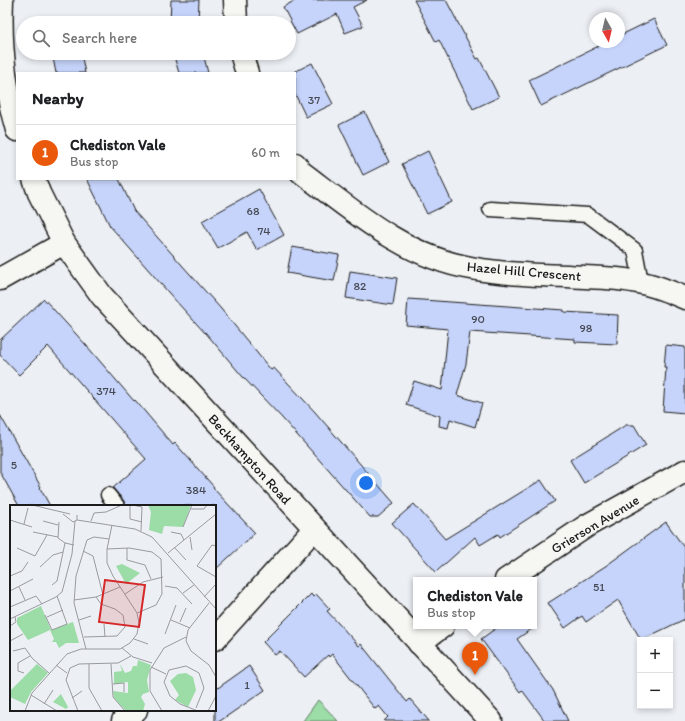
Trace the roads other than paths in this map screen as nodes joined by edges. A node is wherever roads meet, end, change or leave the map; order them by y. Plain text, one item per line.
1 (235, 0) edge
2 (1, 3) edge
3 (236, 16) edge
4 (243, 60) edge
5 (247, 72) edge
6 (16, 126) edge
7 (296, 165) edge
8 (34, 180) edge
9 (490, 209) dead end
10 (64, 243) junction
11 (0, 279) edge
12 (641, 282) junction
13 (685, 298) edge
14 (685, 470) edge
15 (108, 495) dead end
16 (116, 505) edge
17 (314, 529) junction
18 (510, 577) edge
19 (438, 629) edge
20 (217, 633) edge
21 (419, 643) junction
22 (135, 711) edge
23 (123, 721) edge
24 (491, 721) edge

1 - 3 street
2 - 6 street
4 - 5 street
7 - 12 street, Hazel Hill Crescent
8 - 10 street, Beckhampton Road
9 - 12 lane
10 - 11 street
10 - 17 street, Beckhampton Road
12 - 13 street, Hazel Hill Crescent
14 - 18 street, Grierson Avenue
15 - 16 lane
17 - 20 street
17 - 21 street, Beckhampton Road
19 - 21 street
21 - 24 street, Beckhampton Road
22 - 23 street

